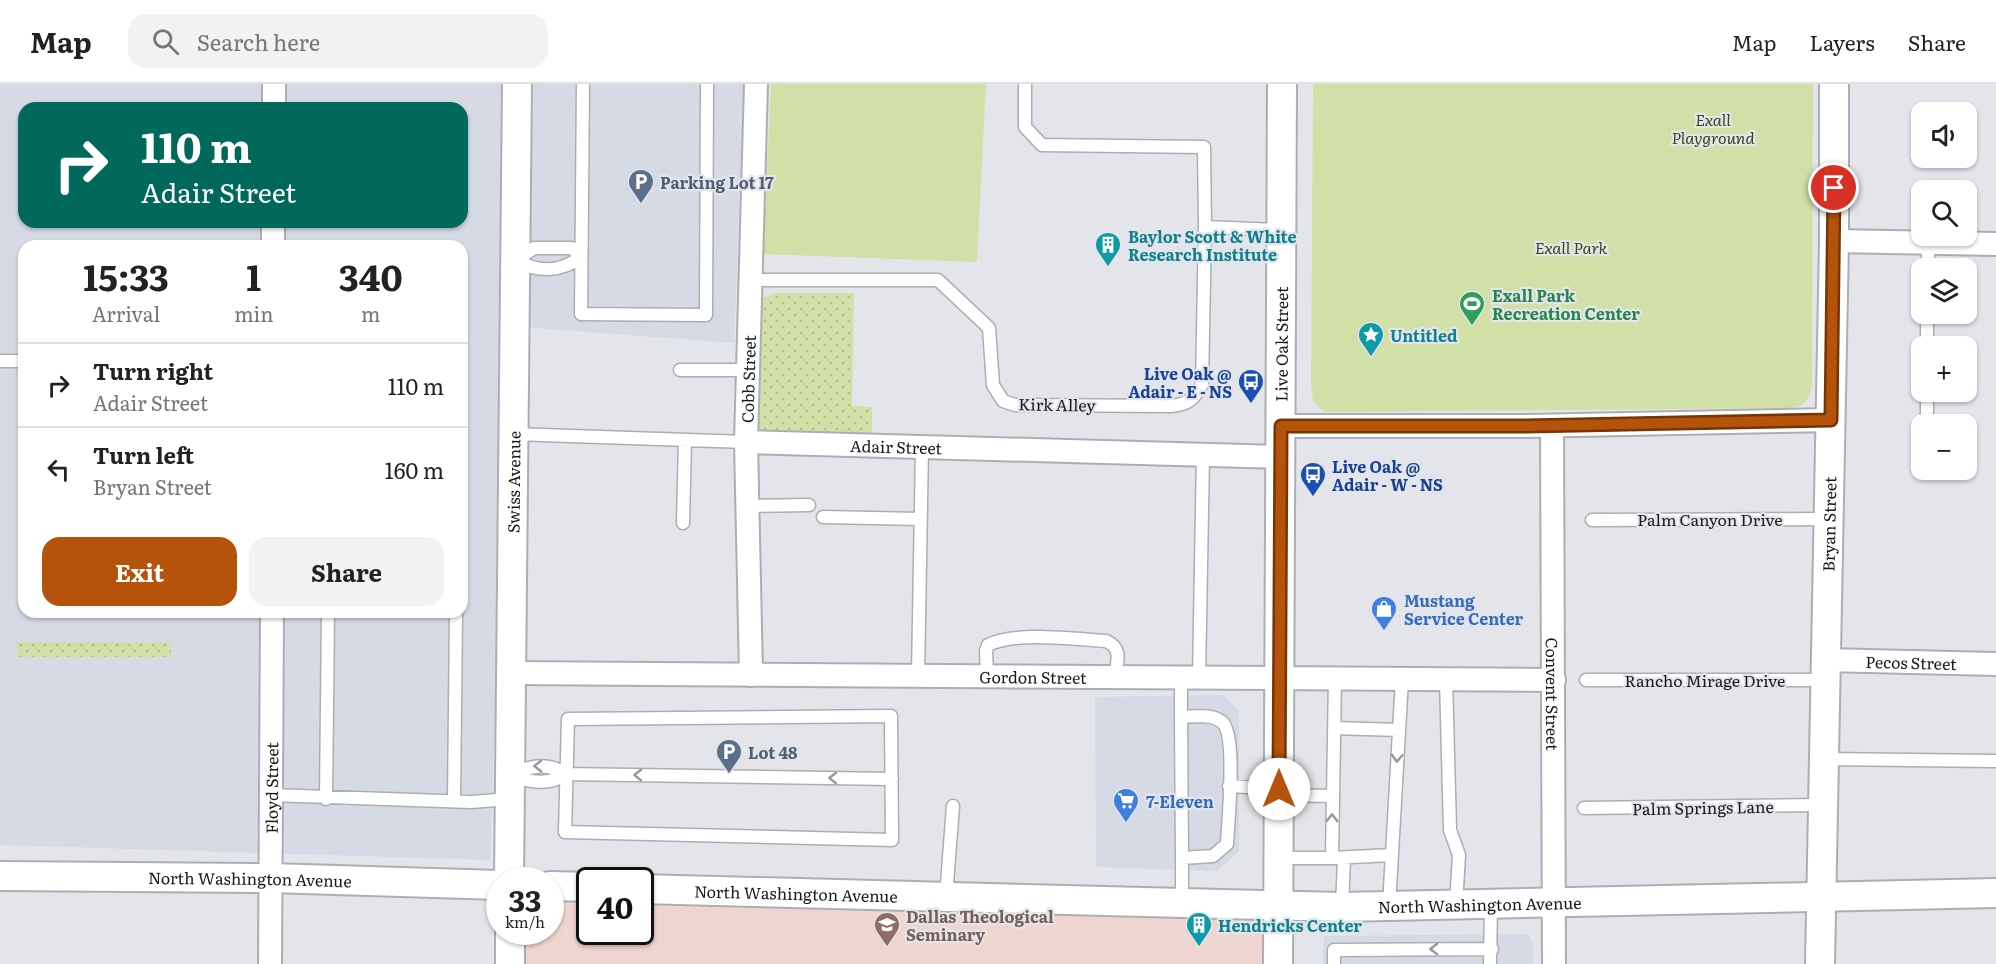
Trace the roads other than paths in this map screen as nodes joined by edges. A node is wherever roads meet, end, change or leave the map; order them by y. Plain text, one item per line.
1 (274, 84) edge
2 (517, 84) edge
3 (583, 84) edge
4 (707, 84) edge
5 (756, 84) edge
6 (1025, 84) edge
7 (1282, 84) edge
8 (1834, 84) edge
9 (274, 102) edge
10 (1205, 227) junction
11 (1280, 230) junction
12 (1834, 241) junction
13 (1911, 243) edge
14 (1977, 244) edge
15 (1996, 244) edge
16 (581, 257) junction
17 (516, 261) junction
18 (750, 280) junction
19 (0, 361) edge
20 (18, 361) edge
21 (680, 370) dead end
22 (748, 370) junction
23 (1831, 420) junction
24 (1281, 426) junction
25 (1552, 426) junction
26 (513, 434) junction
27 (685, 440) junction
28 (746, 442) junction
29 (922, 447) junction
30 (1203, 454) junction
31 (1280, 457) junction
32 (809, 505) dead end
33 (747, 506) junction
34 (823, 517) dead end
35 (921, 519) junction
36 (1592, 519) dead end
37 (1829, 519) junction
38 (683, 523) dead end
39 (272, 618) edge
40 (328, 618) edge
41 (456, 618) edge
42 (1996, 664) edge
43 (1825, 670) junction
44 (511, 673) junction
45 (751, 675) junction
46 (918, 676) junction
47 (987, 677) junction
48 (1115, 677) junction
49 (1190, 678) junction
50 (1279, 678) junction
51 (1335, 678) junction
52 (1402, 679) junction
53 (1446, 679) junction
54 (1554, 680) junction
55 (1586, 680) dead end
56 (1181, 717) junction
57 (1334, 728) junction
58 (1399, 730) junction
59 (1823, 759) junction
60 (1996, 761) edge
61 (566, 774) junction
62 (891, 779) junction
63 (1229, 786) junction
64 (510, 787) junction
65 (1279, 792) junction
66 (271, 795) junction
67 (1333, 796) junction
68 (326, 799) junction
69 (454, 801) junction
70 (953, 806) dead end
71 (1822, 806) junction
72 (1584, 808) dead end
73 (1392, 855) junction
74 (1182, 858) junction
75 (1279, 858) junction
76 (1338, 858) junction
77 (509, 867) edge
78 (0, 876) edge
79 (270, 878) junction
80 (486, 885) edge
81 (654, 889) edge
82 (1996, 893) edge
83 (946, 897) junction
84 (1820, 897) junction
85 (1182, 903) junction
86 (1553, 904) junction
87 (1456, 905) junction
88 (1491, 905) junction
89 (1389, 906) junction
90 (1278, 907) junction
91 (1342, 908) junction
92 (510, 945) edge
93 (1492, 949) junction
94 (270, 964) edge
95 (510, 964) edge
96 (1278, 964) edge
97 (1334, 964) edge
98 (1490, 964) edge
99 (1554, 964) edge
100 (1820, 964) edge

1 - 9 street
2 - 17 street, Swiss Avenue
3 - 16 lane
4 - 16 lane
5 - 18 street, Cobb Street
6 - 10 lane
7 - 11 street, Live Oak Street
8 - 12 street, Bryan Street
10 - 11 lane
10 - 18 lane, Kirk Alley
11 - 24 street, Live Oak Street
12 - 13 street
12 - 23 street, Bryan Street
14 - 15 street
16 - 17 lane
16 - 17 lane
17 - 26 street, Swiss Avenue
18 - 22 street, Cobb Street
19 - 20 lane
21 - 22 lane
22 - 28 street, Cobb Street
23 - 25 street
23 - 37 street, Bryan Street
24 - 25 street
24 - 31 street, Live Oak Street
25 - 54 street, Convent Street
26 - 27 lane, Adair Street
26 - 44 street, Swiss Avenue
27 - 28 lane, Adair Street
27 - 38 lane
28 - 29 street, Adair Street
28 - 33 street, Cobb Street
29 - 30 street, Adair Street
29 - 35 lane
30 - 31 street, Adair Street
30 - 49 lane
31 - 50 street, Live Oak Street
32 - 33 lane
33 - 45 street, Cobb Street
34 - 35 lane
35 - 46 lane
36 - 37 lane, Palm Canyon Drive
37 - 43 street, Bryan Street
39 - 66 street, Floyd Street
40 - 68 lane
41 - 69 lane
42 - 43 street, Pecos Street
43 - 55 lane, Rancho Mirage Drive
43 - 59 street, Bryan Street
44 - 45 street, Gordon Street
44 - 64 street, Swiss Avenue
45 - 46 street, Gordon Street
46 - 47 street, Gordon Street
47 - 48 street, Gordon Street
47 - 48 lane
48 - 49 street, Gordon Street
49 - 50 street, Gordon Street
49 - 56 lane
50 - 51 street, Gordon Street
50 - 65 street, Live Oak Street
51 - 52 street, Gordon Street
51 - 57 lane
52 - 53 street, Gordon Street
52 - 58 lane
53 - 54 street, Gordon Street
53 - 87 lane
54 - 86 street, Convent Street
56 - 63 lane
56 - 74 lane
57 - 58 lane
57 - 67 lane
58 -> 73 lane
59 - 60 lane
59 - 71 street, Bryan Street
62 -> 61 lane
61 - 62 lane
61 - 62 lane
61 - 64 lane
63 - 65 lane
63 - 74 lane
64 - 69 lane
64 - 77 street, Swiss Avenue
65 - 67 lane
65 - 75 street, Live Oak Street
66 - 68 lane
66 - 79 street, Floyd Street
76 -> 67 lane
68 - 69 lane
70 - 83 lane
71 - 72 lane, Palm Springs Lane
71 - 84 street, Bryan Street
73 - 76 lane
73 - 89 lane
74 - 85 lane
75 - 76 lane
75 - 90 street, Live Oak Street
76 - 91 lane
78 - 79 street, North Washington Avenue
79 - 80 street, North Washington Avenue
79 - 94 street, Floyd Street
81 - 83 street, North Washington Avenue
82 - 84 street, North Washington Avenue
83 - 85 street, North Washington Avenue
84 - 86 street, North Washington Avenue
84 - 100 street, Bryan Street
85 - 90 street, North Washington Avenue
86 - 88 street, North Washington Avenue
86 - 99 street, Convent Street
87 - 88 street, North Washington Avenue
87 - 89 street, North Washington Avenue
88 - 93 lane
89 - 91 street, North Washington Avenue
90 - 91 street, North Washington Avenue
90 - 96 street, Live Oak Street
92 - 95 street
93 -> 97 lane
93 - 98 lane

